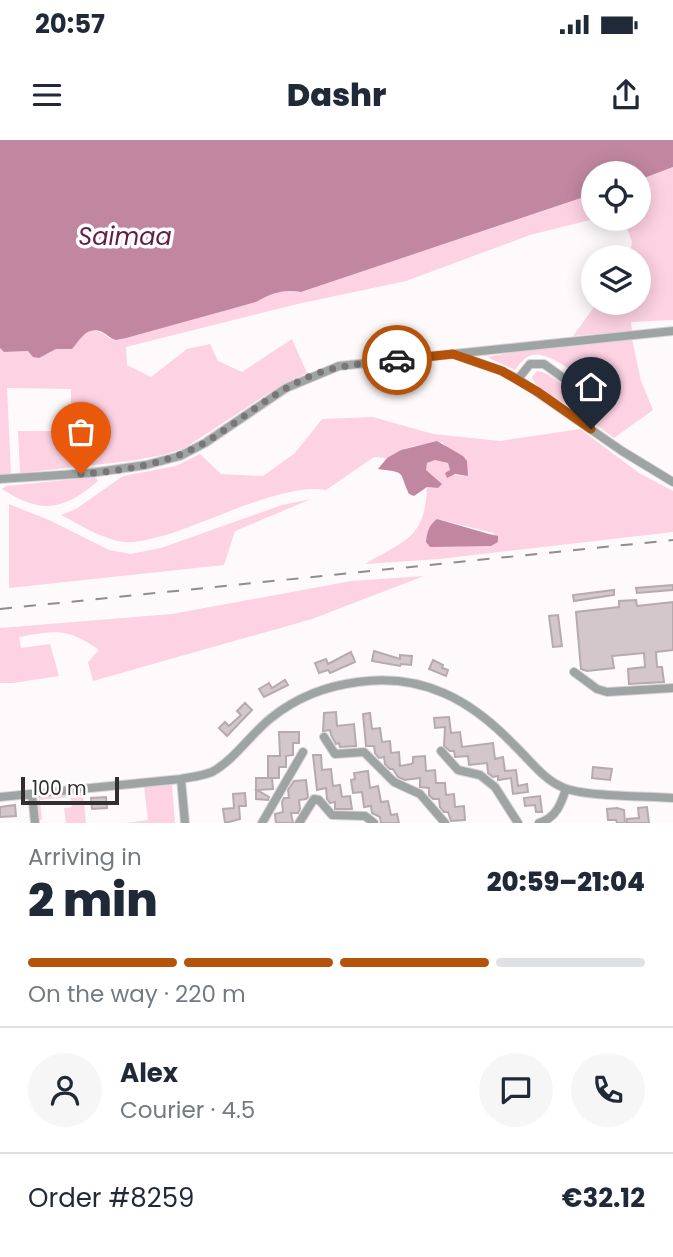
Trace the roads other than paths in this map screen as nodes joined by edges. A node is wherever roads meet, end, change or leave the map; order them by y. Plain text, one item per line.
1 (673, 331) edge
2 (453, 354) junction
3 (518, 380) junction
4 (576, 419) junction
5 (0, 479) edge
6 (673, 482) edge
7 (575, 672) dead end
8 (673, 688) edge
9 (324, 737) dead end
10 (441, 751) dead end
11 (303, 752) dead end
12 (181, 779) junction
13 (566, 789) junction
14 (32, 794) junction
15 (0, 797) edge
16 (673, 798) edge
17 (35, 823) edge
18 (185, 823) edge
19 (262, 823) edge
20 (299, 823) edge
21 (374, 823) edge
22 (445, 823) edge
23 (518, 823) edge
24 (539, 823) edge

1 - 2 street
2 - 3 street
2 - 5 street
3 - 4 street
3 - 4 street
4 - 6 street
7 - 8 street
9 - 22 street
10 - 23 street
11 - 19 street
12 - 13 street
12 - 14 street
12 - 18 street
13 - 16 street
13 - 24 street
14 - 15 street
14 - 17 street
20 - 21 street

